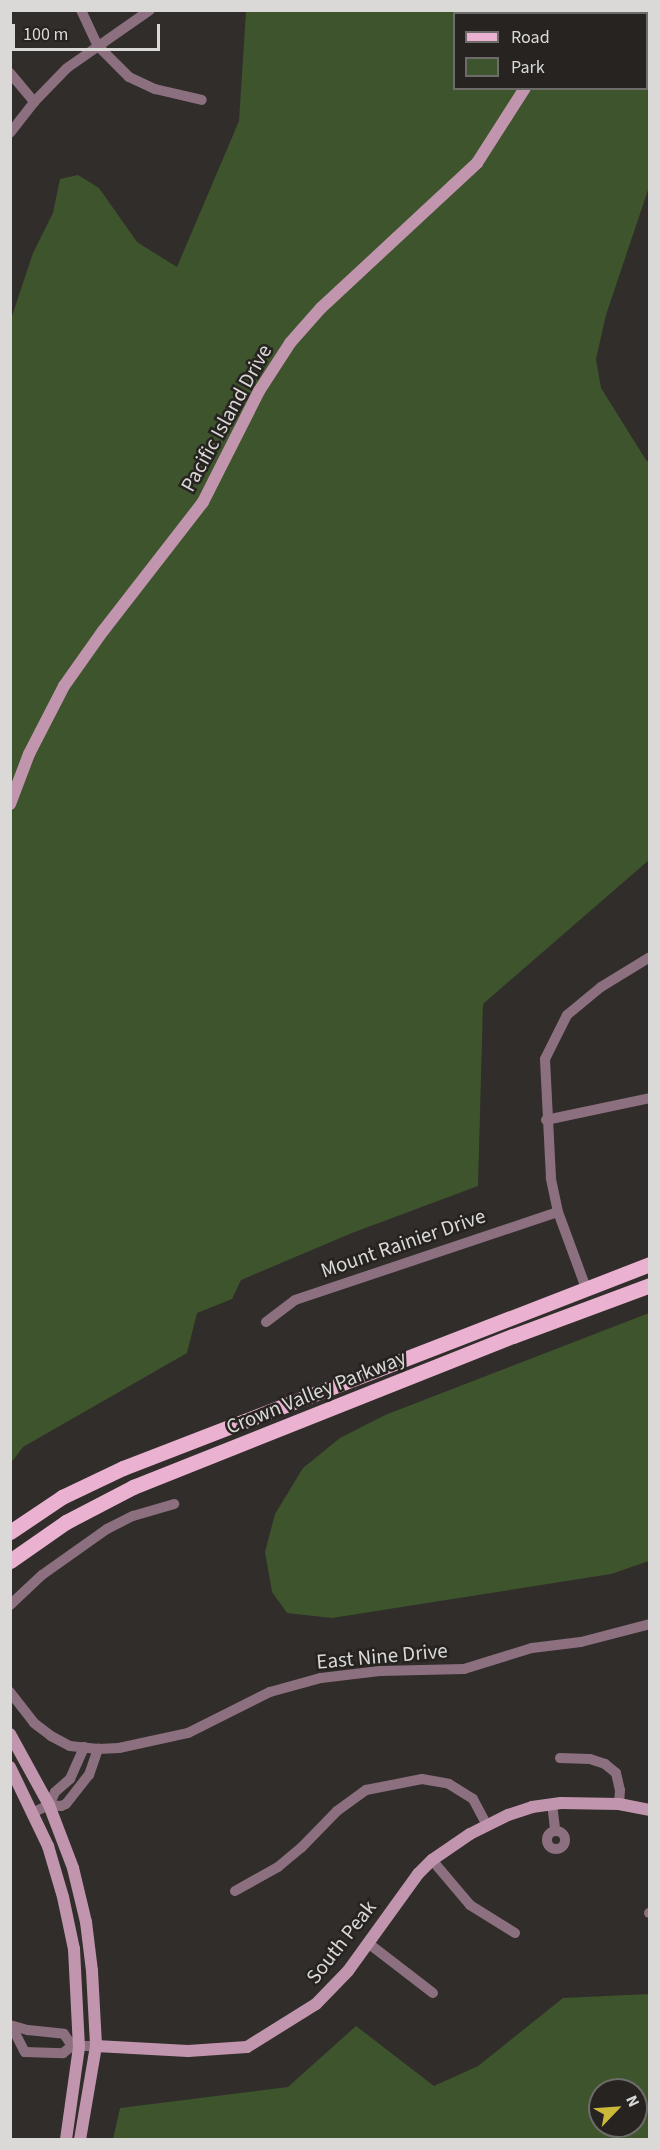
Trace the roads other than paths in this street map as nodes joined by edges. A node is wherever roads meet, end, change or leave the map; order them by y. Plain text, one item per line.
1 (81, 10) edge
2 (150, 10) edge
3 (98, 46) junction
4 (10, 73) edge
5 (524, 90) edge
6 (201, 100) dead end
7 (34, 102) junction
8 (10, 133) edge
9 (10, 804) edge
10 (650, 957) edge
11 (650, 1098) edge
12 (546, 1120) junction
13 (558, 1212) junction
14 (650, 1264) edge
15 (647, 1286) edge
16 (586, 1288) junction
17 (266, 1322) dead end
18 (513, 1336) junction
19 (174, 1504) dead end
20 (10, 1532) edge
21 (10, 1561) edge
22 (10, 1605) edge
23 (650, 1624) edge
24 (10, 1692) edge
25 (10, 1734) edge
26 (84, 1747) junction
27 (98, 1749) junction
28 (560, 1758) dead end
29 (10, 1767) edge
30 (75, 1769) junction
31 (89, 1775) junction
32 (552, 1804) junction
33 (619, 1804) junction
34 (49, 1805) junction
35 (650, 1810) edge
36 (34, 1812) junction
37 (487, 1825) junction
38 (555, 1830) dead end
39 (432, 1860) junction
40 (235, 1891) dead end
41 (515, 1933) dead end
42 (368, 1942) junction
43 (433, 1993) dead end
44 (11, 2026) edge
45 (40, 2032) junction
46 (75, 2046) junction
47 (96, 2046) junction
48 (40, 2053) junction
49 (66, 2139) edge
50 (80, 2139) edge

1 - 3 street
2 - 3 street
3 - 6 street
3 - 7 street
4 - 7 street
5 - 9 main road, Pacific Island Drive
7 - 8 street
10 - 12 street
11 - 12 street
12 - 13 street
13 - 16 street
13 - 17 street, Mount Rainier Drive
14 - 16 main road, Crown Valley Parkway
15 - 16 main road
15 - 18 main road, Crown Valley Parkway
16 - 18 main road
16 - 20 main road, Crown Valley Parkway
18 - 21 main road, Crown Valley Parkway
19 - 22 street
23 - 27 street, East Nine Drive
24 - 26 street, East Nine Drive
25 - 34 main road
26 - 27 street, East Nine Drive
26 - 30 street
27 - 31 street
28 - 33 street
29 - 36 main road
30 - 31 street
30 - 34 street
31 - 34 street
32 - 33 main road, South Peak
32 - 37 main road, South Peak
32 - 38 street
33 - 35 main road, South Peak
34 - 36 street
34 - 47 main road
36 - 46 main road
37 - 39 main road, South Peak
37 - 40 street
39 - 41 street
39 - 42 main road, South Peak
42 - 43 street
42 - 47 main road, South Peak
44 - 45 street
44 - 48 street
45 - 46 street
45 - 48 street
46 - 47 street, South Peak
46 - 48 street, South Peak
46 - 49 main road
47 - 50 main road

